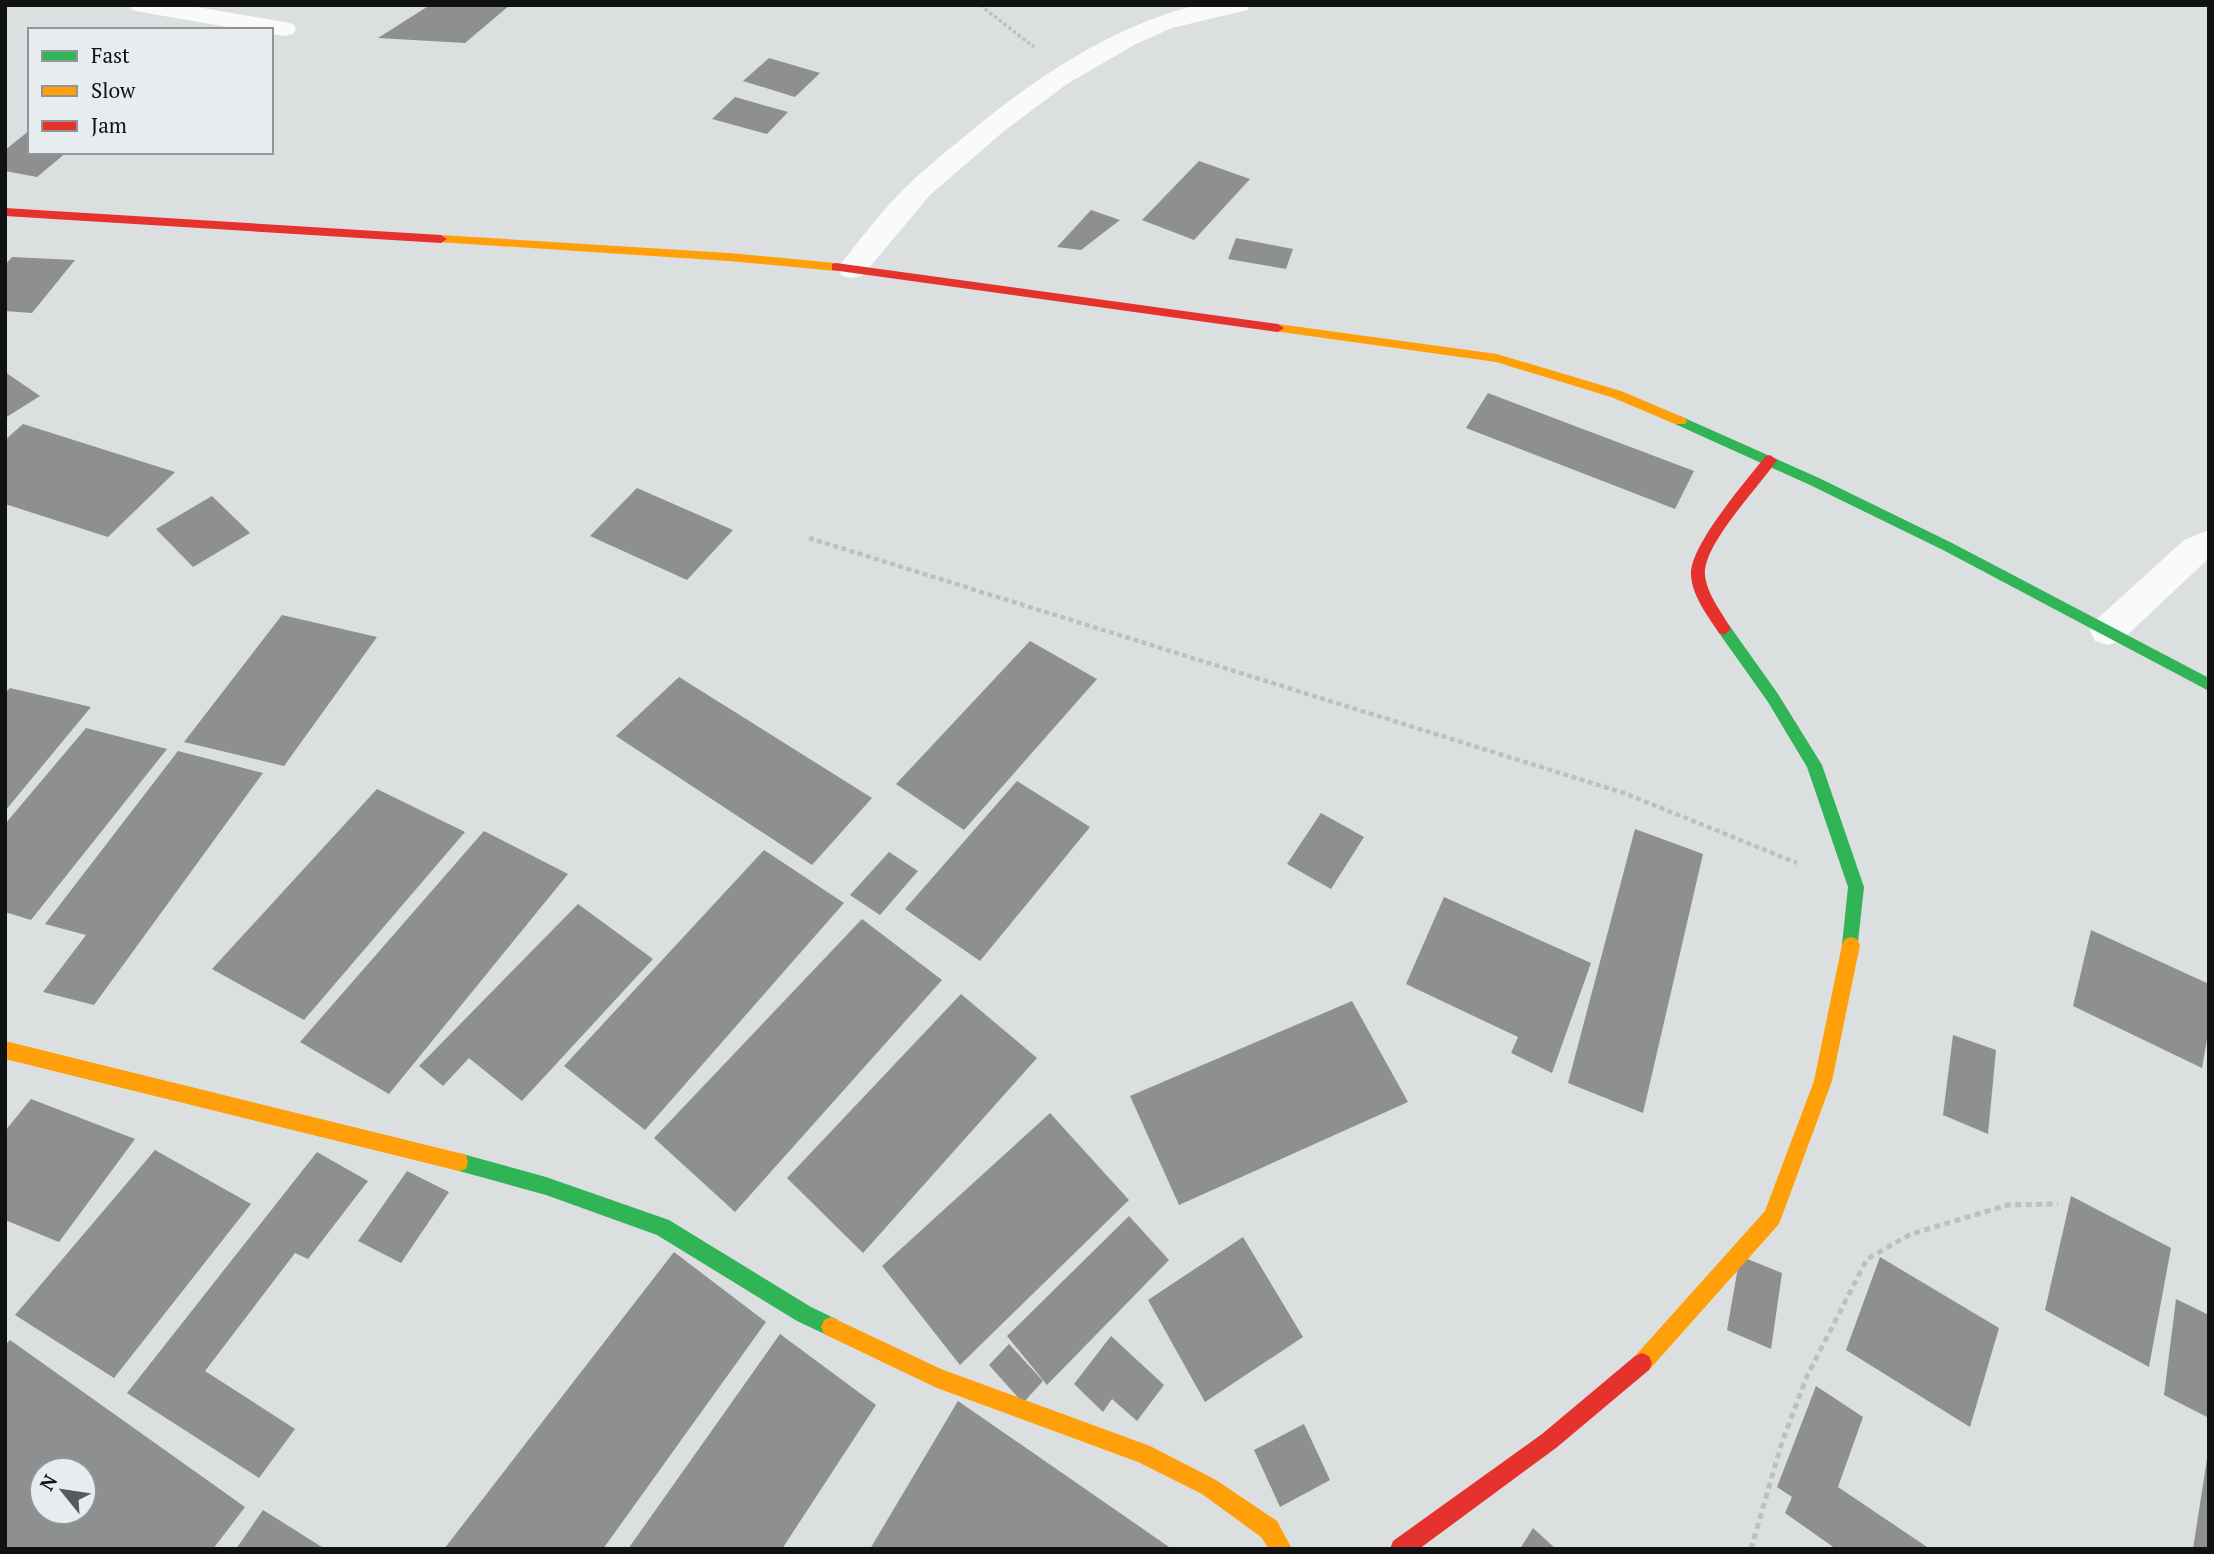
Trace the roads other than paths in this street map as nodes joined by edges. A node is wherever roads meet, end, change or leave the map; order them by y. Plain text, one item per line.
1 (141, 5) edge
2 (1238, 5) edge
3 (284, 29) dead end
4 (5, 212) edge
5 (852, 269) junction
6 (1770, 460) junction
7 (2209, 543) edge
8 (2108, 631) junction
9 (2209, 685) edge
10 (5, 1050) edge
11 (1281, 1549) edge
12 (1401, 1549) edge

1 - 3 street
2 - 5 street
4 - 5 street
5 - 6 street
6 - 8 street
6 - 12 street
7 - 8 street
8 - 9 street
10 - 11 street

